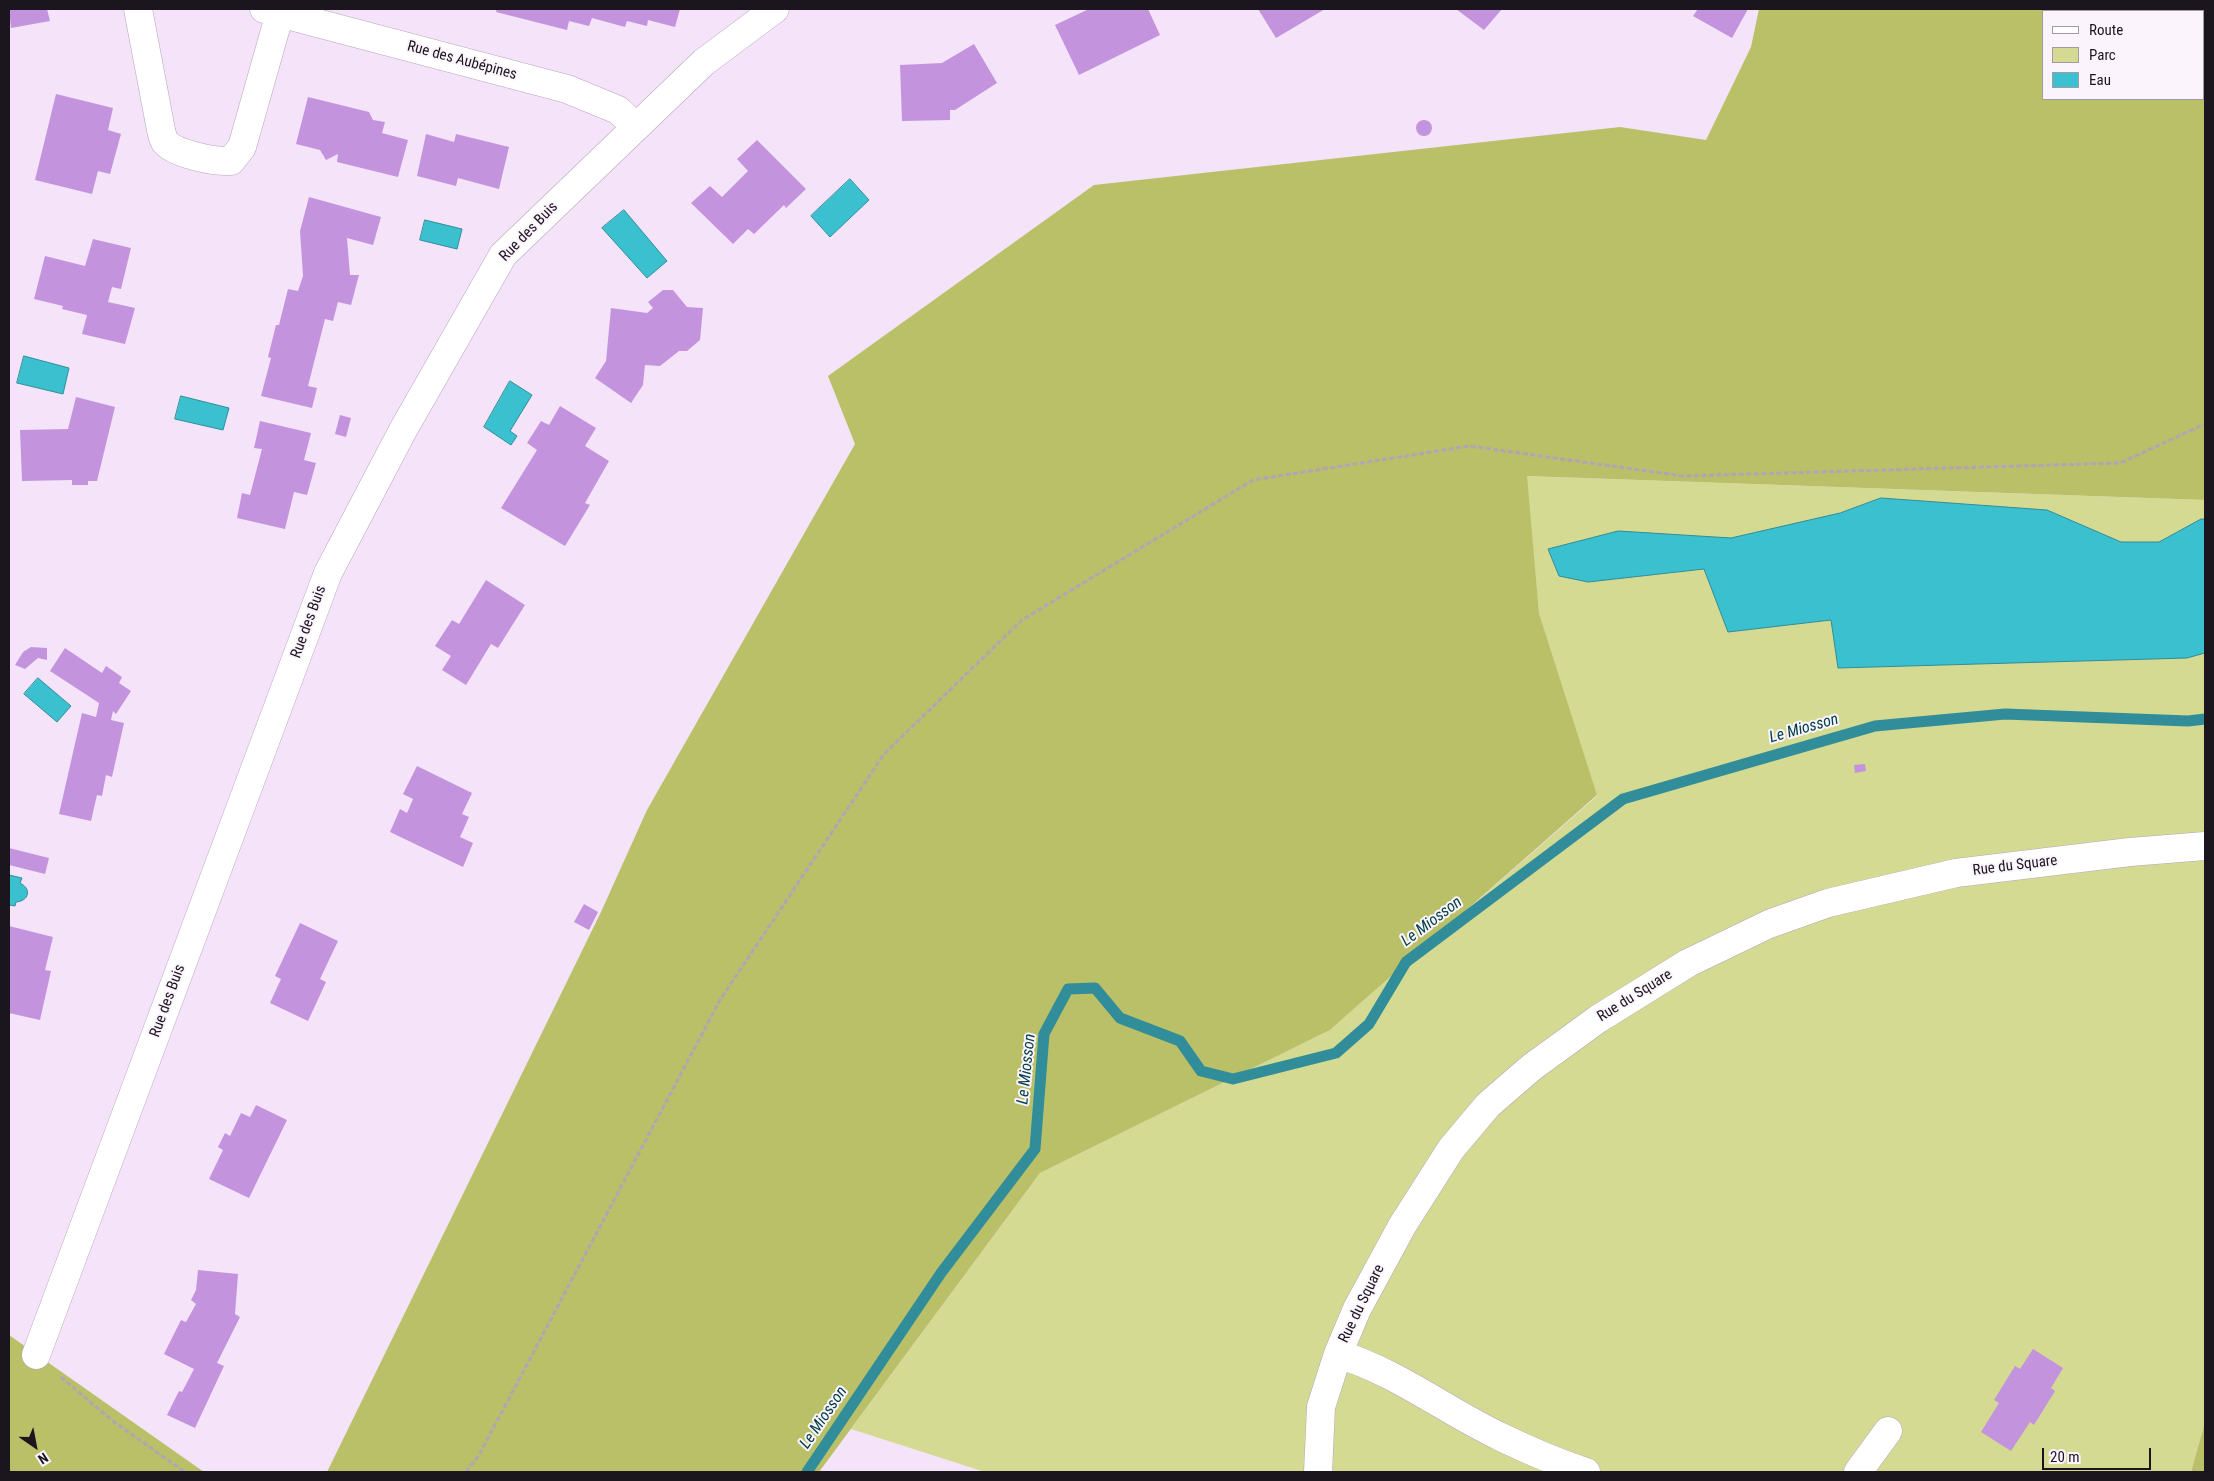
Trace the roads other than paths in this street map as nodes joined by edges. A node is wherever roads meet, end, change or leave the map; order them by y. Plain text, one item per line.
1 (138, 9) edge
2 (775, 9) edge
3 (272, 11) edge
4 (636, 127) junction
5 (2205, 846) edge
6 (1338, 1354) junction
7 (36, 1356) road end
8 (1888, 1430) dead end
9 (1318, 1472) edge
10 (1586, 1472) edge
11 (1858, 1472) edge

1 - 3 street, Rue des Aubépines
2 - 4 street, Rue des Buis
3 - 4 street, Rue des Aubépines
4 - 7 street, Rue des Buis
5 - 6 street, Rue du Square
6 - 9 street, Rue du Square
6 - 10 street
8 - 11 street

